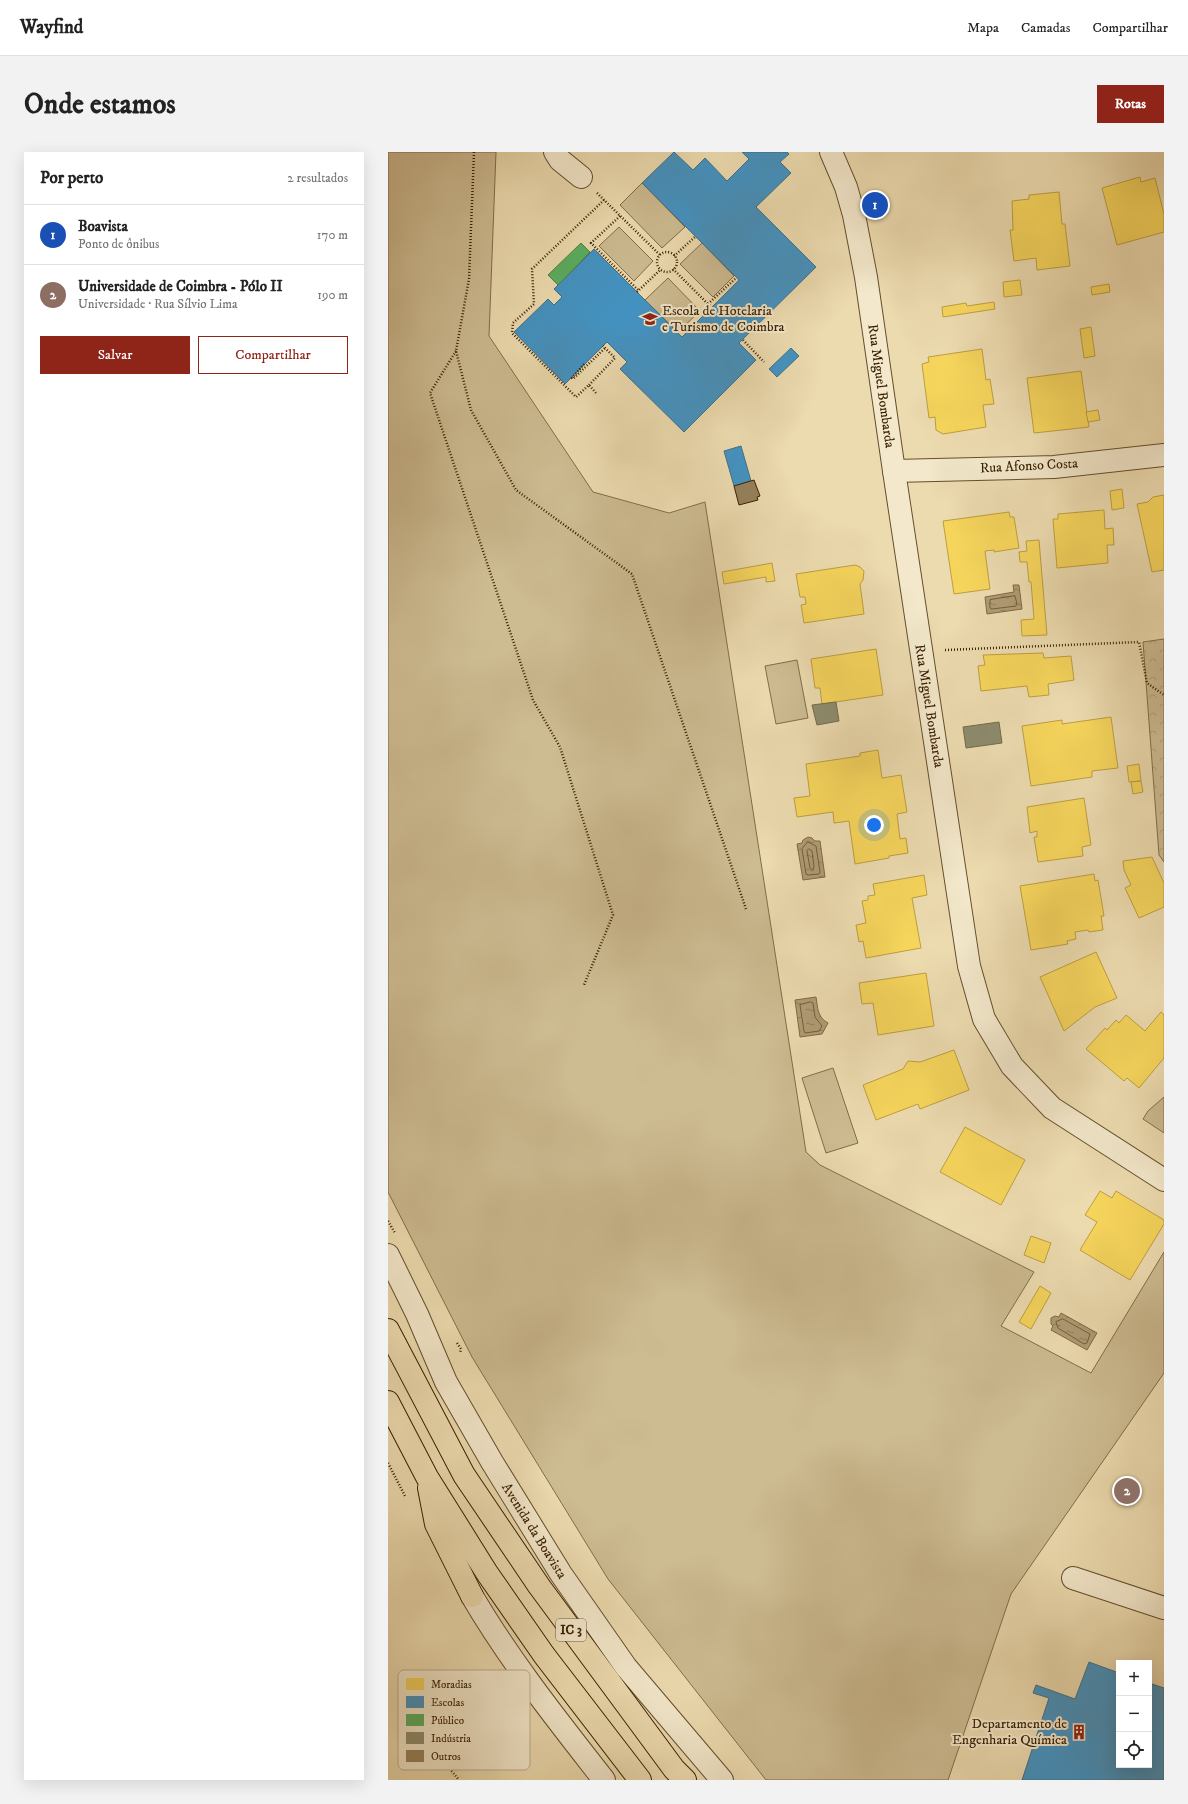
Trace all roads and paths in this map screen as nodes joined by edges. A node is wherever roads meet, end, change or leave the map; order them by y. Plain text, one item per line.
1 (474, 152) edge
2 (555, 152) edge
3 (832, 152) edge
4 (581, 177) joint
5 (604, 200) junction
6 (620, 216) junction
7 (695, 237) dead end
8 (660, 256) junction
9 (674, 256) junction
10 (673, 269) junction
11 (660, 270) junction
12 (736, 278) dead end
13 (708, 304) junction
14 (711, 307) dead end
15 (743, 340) dead end
16 (456, 351) junction
17 (764, 362) dead end
18 (584, 364) dead end
19 (588, 385) junction
20 (596, 393) dead end
21 (1164, 455) edge
22 (894, 471) junction
23 (920, 650) junction
24 (1164, 695) edge
25 (746, 909) dead end
26 (584, 985) dead end
27 (1164, 1180) edge
28 (388, 1255) edge
29 (388, 1330) edge
30 (388, 1402) edge
31 (427, 1477) junction
32 (1074, 1578) dead end
33 (472, 1596) joint
34 (1164, 1608) edge
35 (521, 1670) edge
36 (530, 1682) edge
37 (451, 1770) edge
38 (459, 1780) edge
39 (604, 1780) edge
40 (640, 1780) edge
41 (685, 1780) edge
42 (722, 1780) edge

1 - 16 path
2 - 4 street
3 - 22 street, Rua Miguel Bombarda
4 - 5 path
5 - 6 path
5 - 19 path
6 - 8 path
6 - 11 path
7 - 9 path
8 - 9 path
8 - 11 path
9 - 10 path
10 - 11 path
10 - 13 path
12 - 13 path
13 - 14 path
15 - 17 path
16 - 25 path
16 - 26 path
18 - 19 path
19 - 20 path
21 - 22 street, Rua Afonso Costa
22 - 23 street, Rua Miguel Bombarda
23 - 24 path
23 - 27 street, Rua Miguel Bombarda
28 - 42 street, Avenida da Boavista
29 - 41 highway, Avenida da Boavista / IC 3
30 - 31 highway, IC 3
31 - 33 highway
31 - 40 highway, IC 3
32 - 34 street
33 - 35 street
36 - 39 street
37 - 38 path

